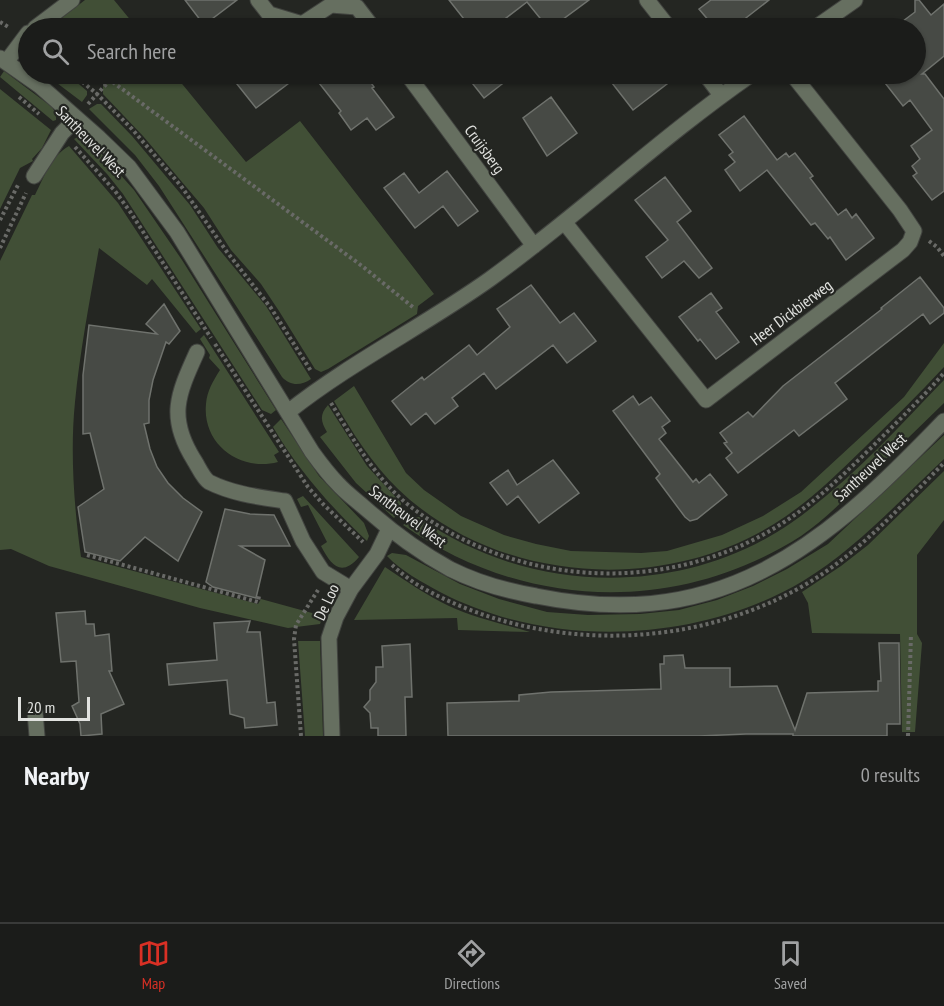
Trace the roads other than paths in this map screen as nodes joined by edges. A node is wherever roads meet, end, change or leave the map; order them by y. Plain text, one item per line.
1 (72, 0) edge
2 (258, 0) edge
3 (647, 0) edge
4 (855, 0) edge
5 (48, 18) edge
6 (282, 18) edge
7 (312, 18) edge
8 (366, 18) edge
9 (661, 18) edge
10 (829, 18) edge
11 (18, 43) edge
12 (3, 59) edge
13 (18, 70) edge
14 (37, 84) edge
15 (413, 84) edge
16 (713, 84) edge
17 (737, 84) edge
18 (800, 84) edge
19 (721, 95) junction
20 (76, 119) junction
21 (34, 176) road end
22 (565, 223) junction
23 (534, 246) junction
24 (197, 352) dead end
25 (288, 412) junction
26 (944, 421) edge
27 (389, 529) junction
28 (351, 589) junction
29 (35, 712) dead end
30 (37, 736) edge
31 (332, 736) edge

1 - 5 street
2 - 6 street
3 - 9 street
4 - 10 street
7 - 8 street
11 - 12 street
12 - 13 street, Santheuvel West
14 - 20 street, Santheuvel West
15 - 23 street, Cruijsberg
16 - 19 street
17 - 19 street
18 - 22 street, Heer Dickbierweg
19 - 22 street
20 - 21 street
20 - 25 street, Santheuvel West
22 - 23 street
23 - 25 street
24 - 28 street
25 - 27 street, Santheuvel West
26 - 27 street, Santheuvel West
27 - 28 street, De Loo
28 - 31 street, De Loo
29 - 30 street

